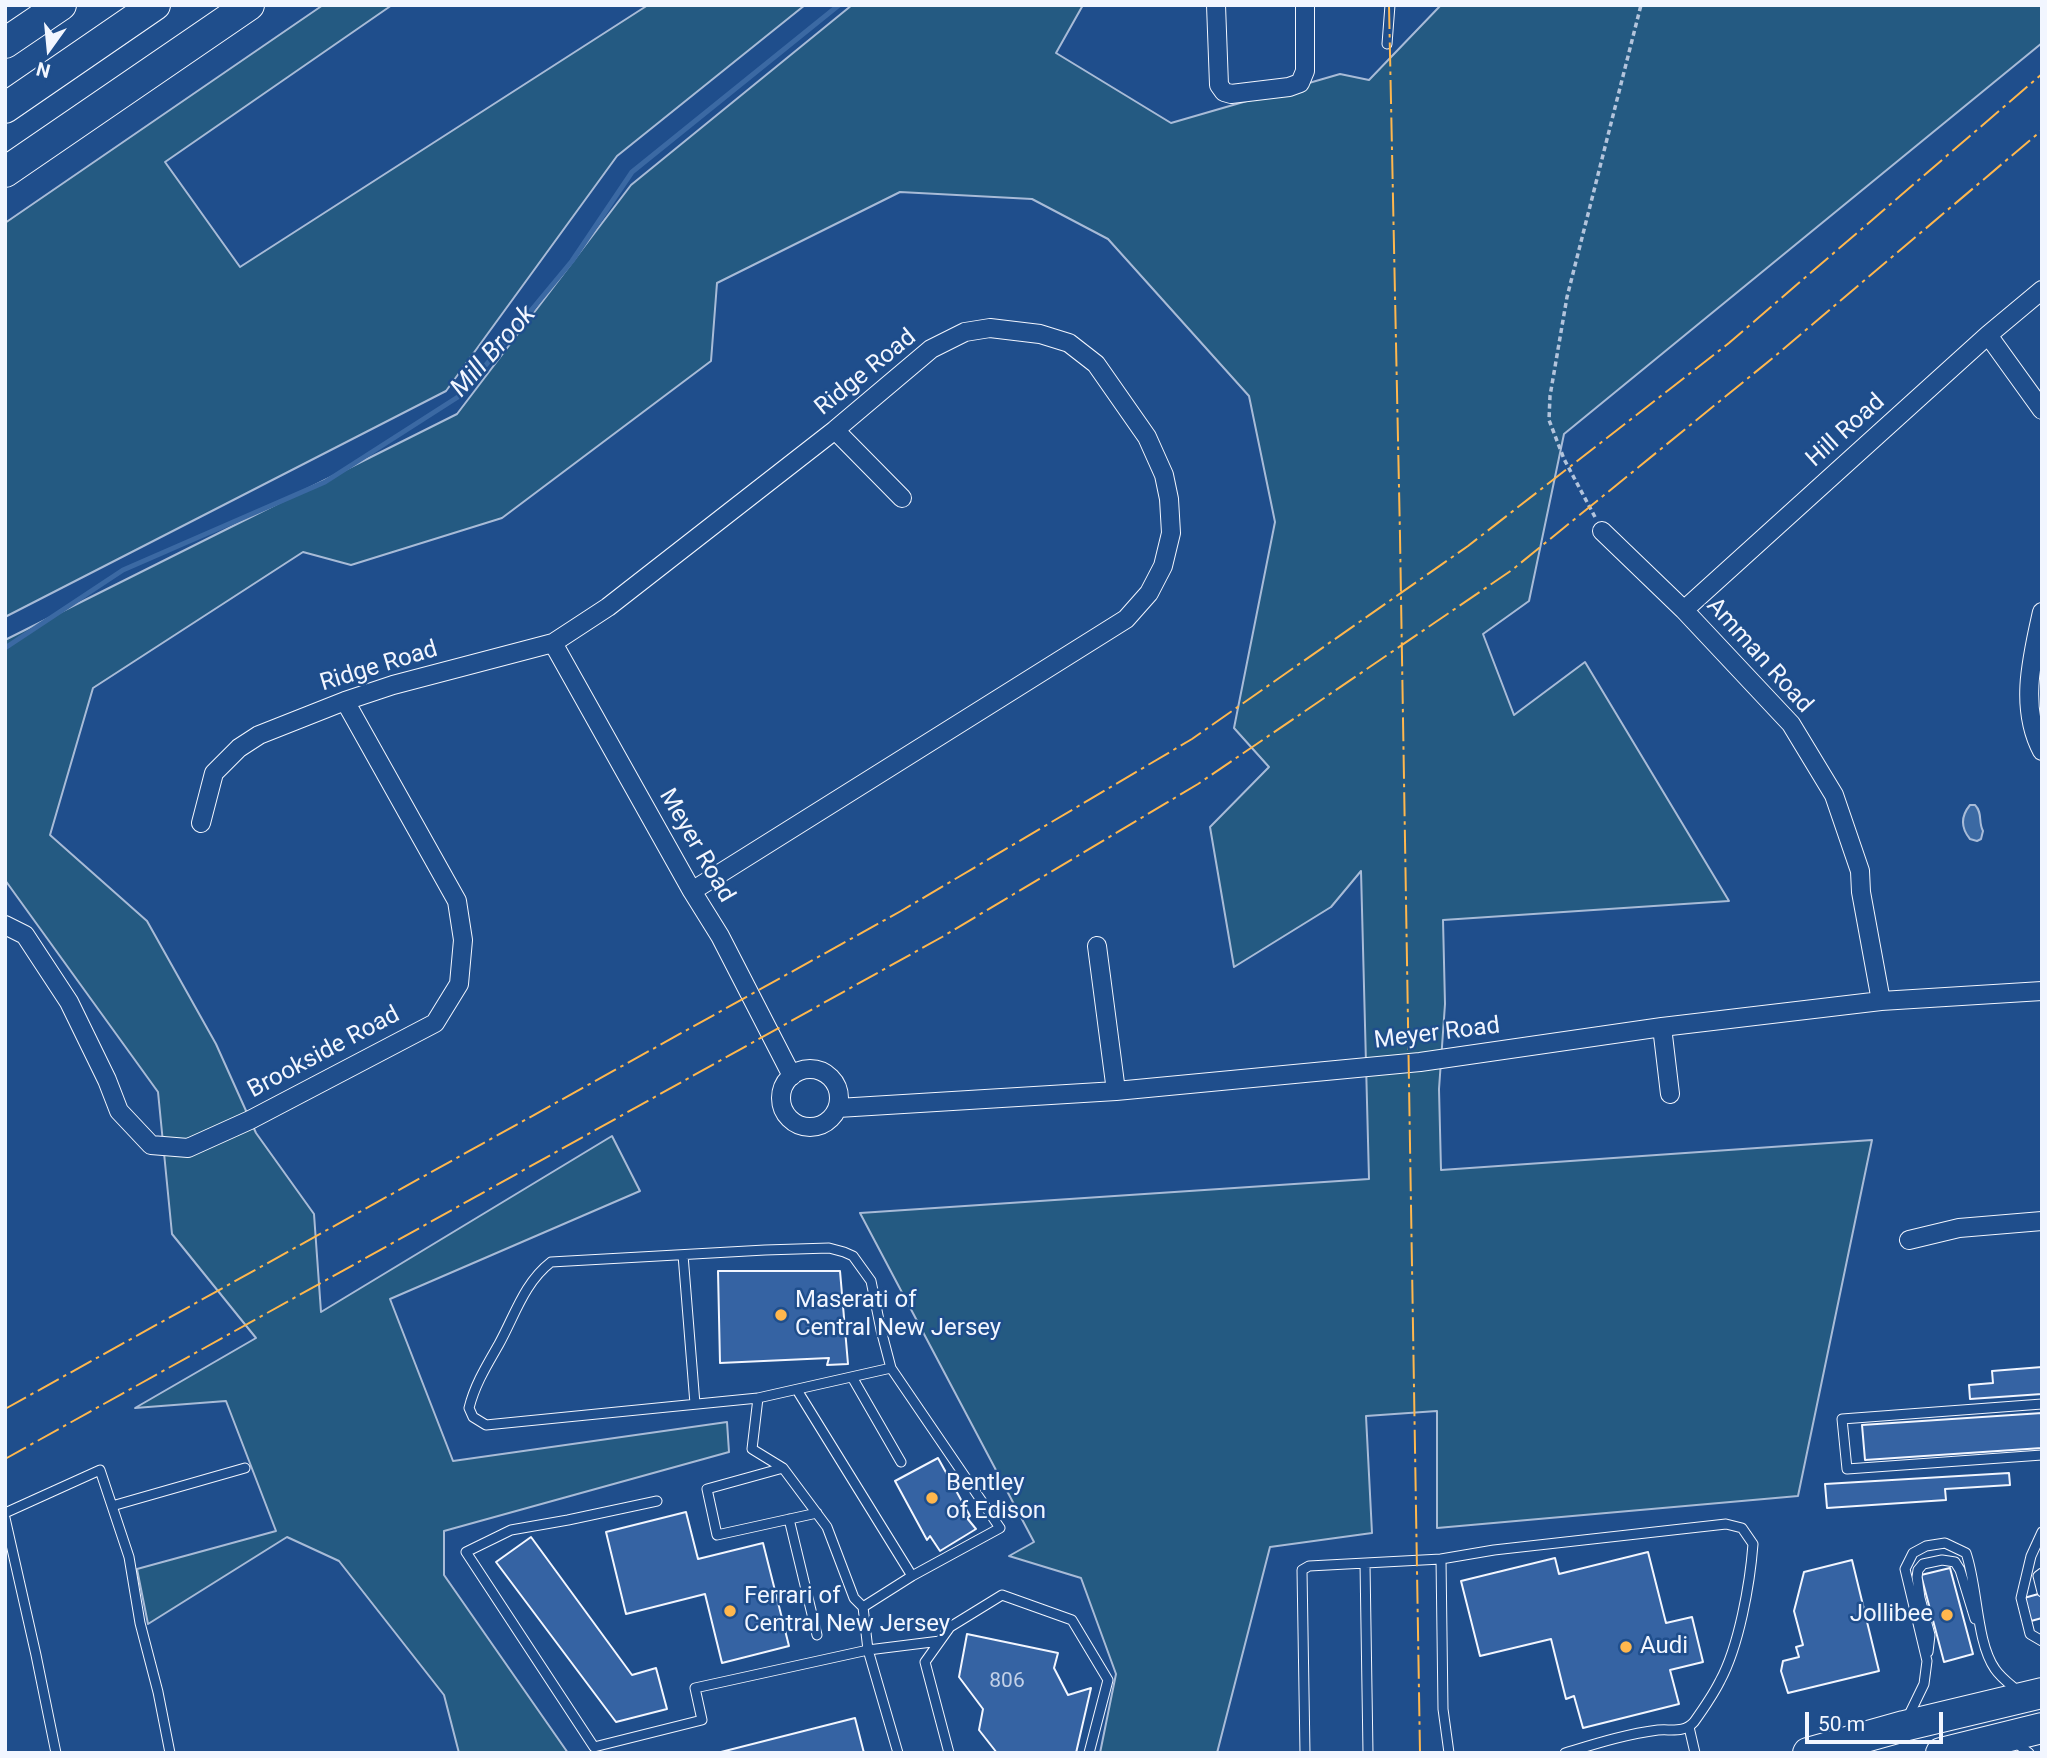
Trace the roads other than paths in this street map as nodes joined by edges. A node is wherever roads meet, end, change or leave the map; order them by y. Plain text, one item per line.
1 (61, 5) edge
2 (155, 5) edge
3 (248, 5) edge
4 (1216, 5) edge
5 (1305, 5) edge
6 (1390, 5) edge
7 (5, 43) edge
8 (1387, 44) dead end
9 (5, 108) edge
10 (5, 172) edge
11 (2042, 290) edge
12 (1988, 335) junction
13 (2042, 410) edge
14 (835, 430) junction
15 (902, 498) dead end
16 (1602, 531) road end
17 (1684, 610) junction
18 (2042, 612) edge
19 (553, 643) junction
20 (345, 701) junction
21 (2042, 751) edge
22 (201, 823) dead end
23 (692, 891) junction
24 (5, 925) edge
25 (1097, 946) dead end
26 (2042, 991) edge
27 (1881, 1001) junction
28 (1662, 1027) junction
29 (792, 1076) junction
30 (1116, 1091) junction
31 (1670, 1094) dead end
32 (838, 1108) junction
33 (2042, 1221) edge
34 (1909, 1240) dead end
35 (683, 1255) junction
36 (891, 1368) junction
37 (852, 1377) junction
38 (797, 1390) junction
39 (758, 1398) junction
40 (695, 1404) junction
41 (2042, 1404) edge
42 (2042, 1455) edge
43 (901, 1462) dead end
44 (245, 1468) dead end
45 (783, 1468) junction
46 (657, 1501) dead end
47 (112, 1506) junction
48 (5, 1513) edge
49 (817, 1513) junction
50 (5, 1518) edge
51 (789, 1519) junction
52 (2041, 1538) edge
53 (1441, 1559) junction
54 (1365, 1564) junction
55 (2042, 1573) edge
56 (912, 1576) junction
57 (2042, 1592) edge
58 (863, 1607) junction
59 (817, 1635) dead end
60 (2042, 1641) edge
61 (940, 1642) junction
62 (869, 1650) junction
63 (1985, 1650) junction
64 (1927, 1661) junction
65 (2033, 1695) edge
66 (1904, 1726) junction
67 (1689, 1727) junction
68 (2042, 1728) edge
69 (2019, 1745) edge
70 (56, 1753) edge
71 (170, 1753) edge
72 (898, 1753) edge
73 (948, 1753) edge
74 (1089, 1753) edge
75 (1305, 1753) edge
76 (1368, 1753) edge
77 (1449, 1753) edge
78 (1565, 1753) edge
79 (1695, 1753) edge
80 (1808, 1753) edge
81 (1941, 1753) edge

1 - 7 highway
2 - 9 highway
3 - 10 highway
4 - 5 street
6 - 8 lane
11 - 12 street, Hill Road
12 - 13 street
12 - 17 street, Hill Road
14 - 15 street
14 - 19 street, Ridge Road
14 - 23 street, Ridge Road
16 - 17 street, Amman Road
17 - 27 street, Amman Road
18 - 21 street
19 - 20 street, Ridge Road
19 - 23 street, Meyer Road
20 - 22 street, Ridge Road
20 - 24 street, Brookside Road
23 - 29 street, Meyer Road
25 - 30 street
26 - 27 street, Meyer Road
27 - 28 street, Meyer Road
28 - 30 street, Meyer Road
28 - 31 street
29 - 32 street
29 - 32 street
30 - 32 street, Meyer Road
33 - 34 street
35 - 36 lane
35 - 40 lane
35 - 40 lane
36 - 37 lane
36 - 56 lane
37 - 38 lane
37 - 43 lane
38 - 39 lane
38 - 56 lane
39 - 40 lane
39 - 45 lane
41 - 42 lane
44 - 47 lane
45 - 49 lane
45 - 51 lane
46 - 62 lane
47 - 48 lane
47 - 71 lane
49 - 51 lane
49 - 58 lane
50 - 70 lane
51 - 59 lane
52 - 60 lane
53 - 54 lane
53 - 67 lane
53 - 77 lane
54 - 75 lane
54 - 76 lane
55 - 57 lane
56 - 58 lane
58 - 62 lane
61 - 62 lane
61 - 73 lane
61 - 74 lane
62 - 72 lane
63 - 64 lane
63 - 64 lane
63 - 65 lane
64 - 66 lane
65 - 66 highway
66 - 80 highway
67 - 78 lane
67 - 79 lane
68 - 69 highway
69 - 81 highway

